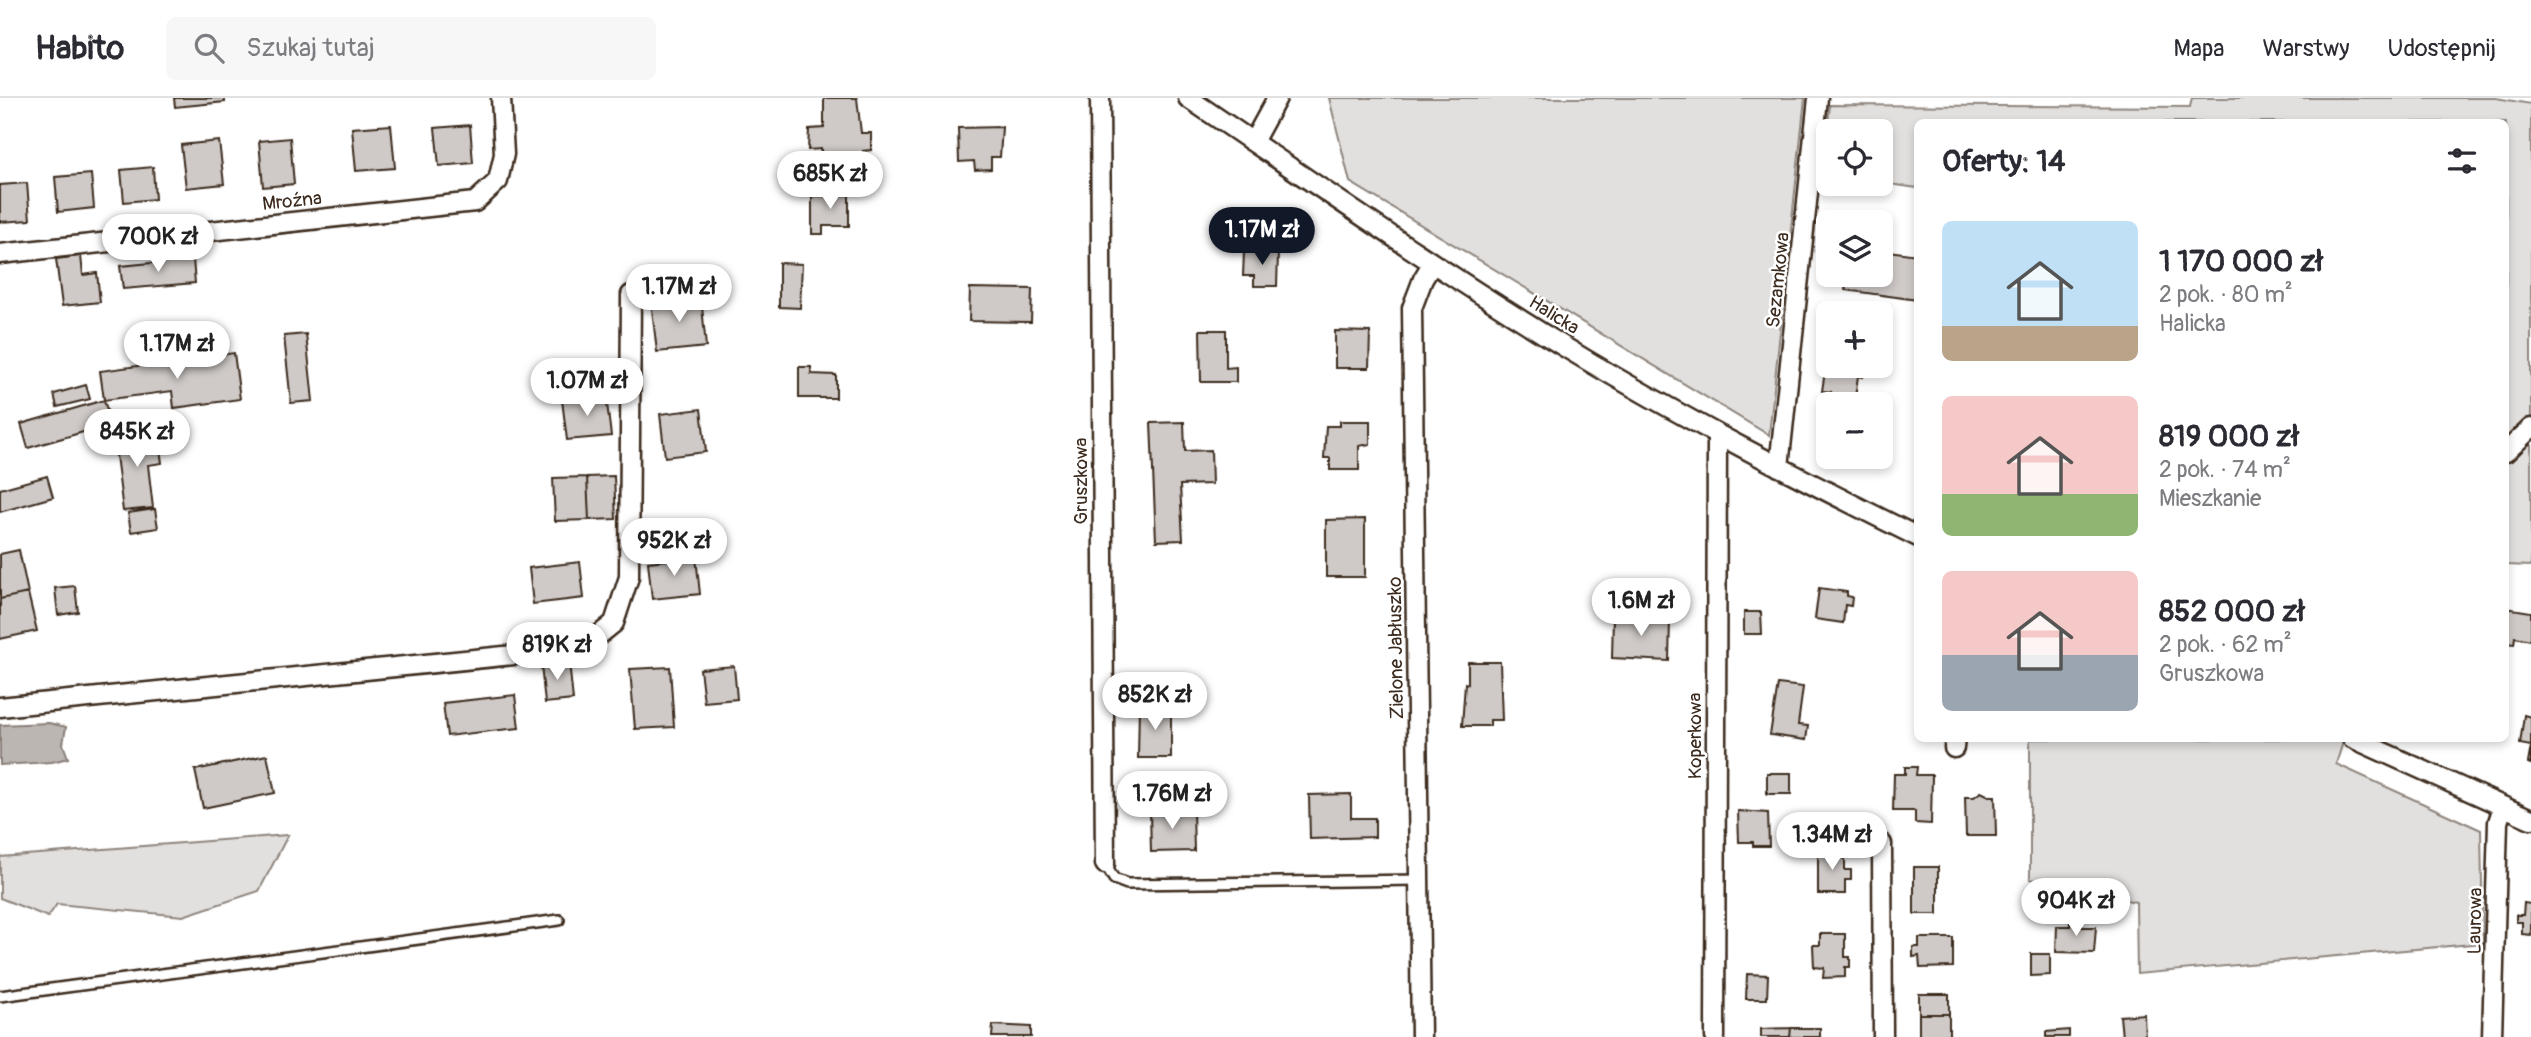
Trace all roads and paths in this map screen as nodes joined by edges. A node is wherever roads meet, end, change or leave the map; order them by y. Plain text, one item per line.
1 (502, 98) edge
2 (1100, 98) edge
3 (1188, 98) edge
4 (1277, 98) edge
5 (1818, 98) edge
6 (1253, 142) junction
7 (0, 254) edge
8 (1433, 264) junction
9 (631, 295) dead end
10 (2531, 428) edge
11 (1717, 435) junction
12 (2509, 449) edge
13 (1779, 467) junction
14 (1914, 535) edge
15 (0, 706) edge
16 (2362, 742) edge
17 (2503, 807) junction
18 (2531, 819) edge
19 (1882, 844) dead end
20 (1105, 864) joint
21 (1421, 880) junction
22 (559, 920) dead end
23 (0, 996) edge
24 (1421, 1037) edge
25 (1715, 1037) edge
26 (1883, 1037) edge
27 (2492, 1037) edge

1 - 7 street, Mroźna
2 - 20 street, Gruszkowa
3 - 6 street, Halicka
4 - 6 street
5 - 13 street, Sezamkowa
6 - 8 street, Halicka
8 - 11 street, Halicka
8 - 21 street, Zielone Jabłuszko
9 - 15 street
10 - 12 street
11 - 13 street, Halicka
11 - 25 street, Koperkowa
13 - 14 street, Halicka
16 - 17 street
17 - 18 street
17 - 27 street, Laurowa
19 - 26 street
20 - 21 lane
21 - 24 street, Zielone Jabłuszko
22 - 23 lane

